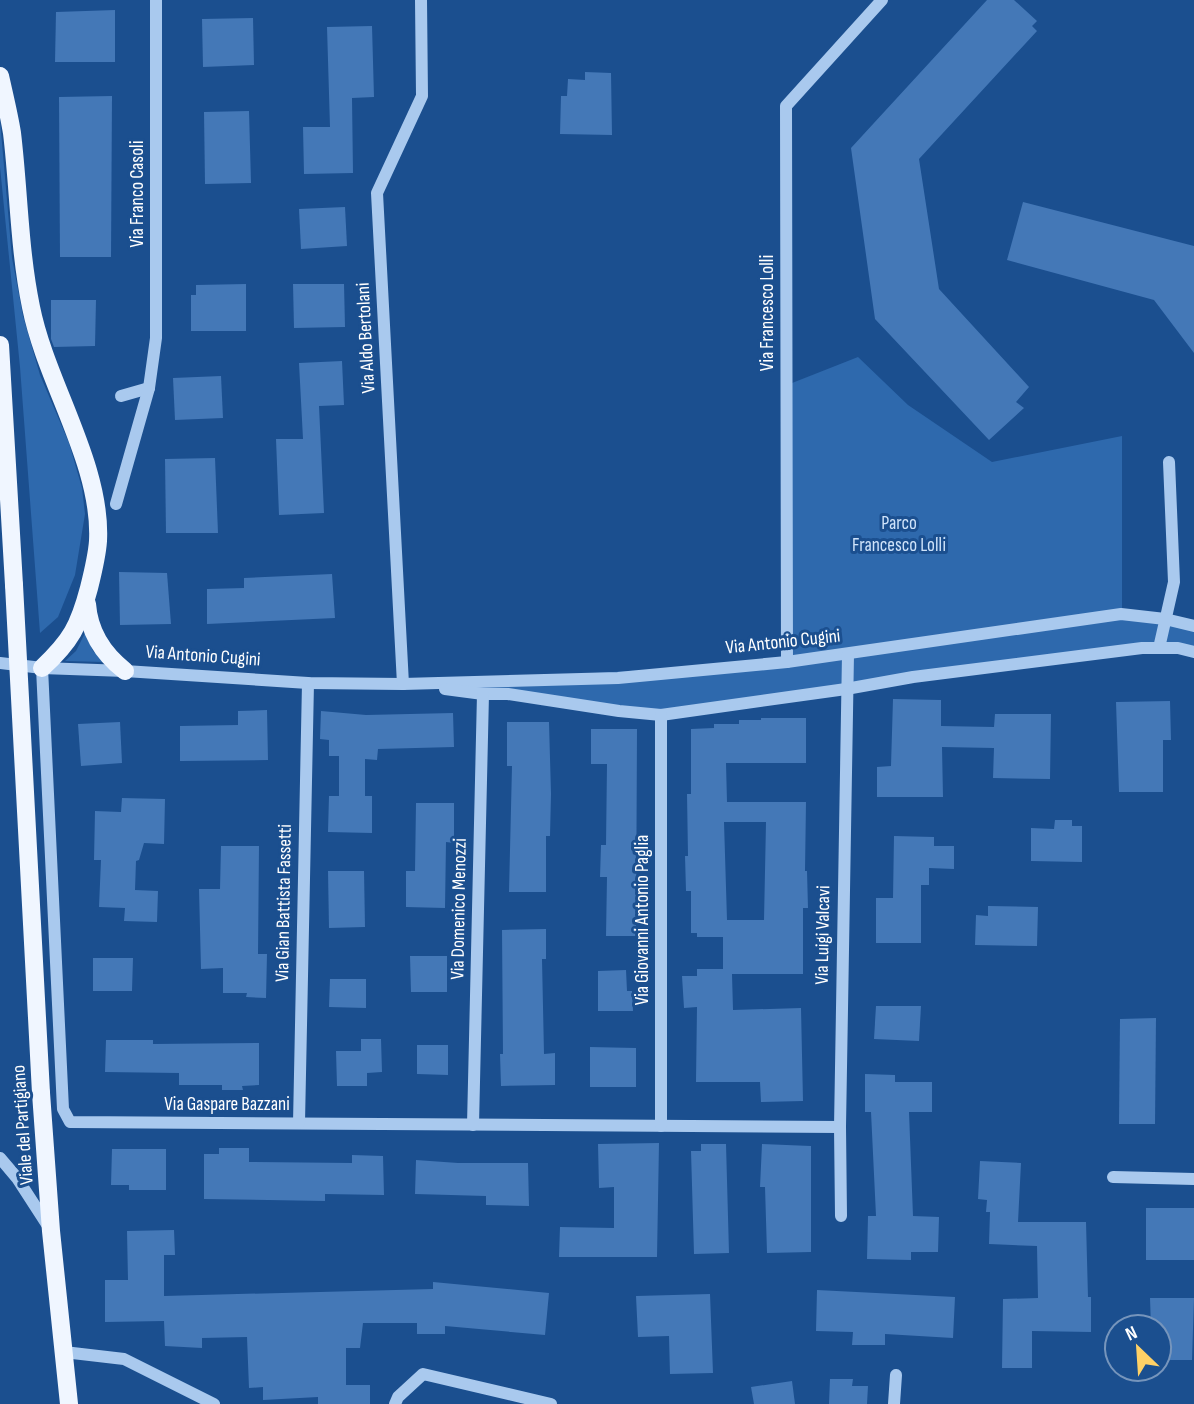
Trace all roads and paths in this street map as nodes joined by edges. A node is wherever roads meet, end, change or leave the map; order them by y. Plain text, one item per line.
1 (156, 0) edge
2 (421, 0) edge
3 (882, 0) edge
4 (0, 76) edge
5 (0, 345) edge
6 (149, 388) junction
7 (121, 396) dead end
8 (1169, 462) dead end
9 (116, 504) dead end
10 (87, 595) junction
11 (1165, 619) junction
12 (1194, 626) edge
13 (1160, 648) junction
14 (1194, 652) edge
15 (848, 654) junction
16 (0, 663) edge
17 (787, 663) junction
18 (42, 668) junction
19 (125, 671) junction
20 (308, 683) junction
21 (403, 684) junction
22 (846, 689) junction
23 (483, 694) junction
24 (661, 715) junction
25 (299, 1123) junction
26 (473, 1125) junction
27 (661, 1126) junction
28 (840, 1128) junction
29 (0, 1157) edge
30 (1113, 1177) dead end
31 (1194, 1179) edge
32 (841, 1216) dead end
33 (51, 1231) junction
34 (64, 1352) junction
35 (896, 1376) dead end
36 (69, 1404) edge
37 (214, 1404) edge
38 (395, 1404) edge
39 (551, 1404) edge
40 (894, 1404) edge

1 - 6 street, Via Franco Casoli
2 - 21 street, Via Aldo Bertolani
3 - 17 street, Via Francesco Lolli
4 - 10 main road
5 - 33 main road, Viale del Partigiano, bridge
6 - 7 street
6 - 9 street, Via Franco Casoli
8 - 11 street
10 - 18 main road
10 - 19 main road
11 - 12 street, Via Antonio Cugini
11 - 13 street
11 - 15 street, Via Antonio Cugini
13 - 14 street, Via Antonio Cugini
13 - 22 street, Via Antonio Cugini
15 - 17 street, Via Antonio Cugini
15 - 22 street, Via Luigi Valcavi
16 - 18 street, Via Antonio Cugini
17 - 21 street, Via Antonio Cugini
18 - 19 street, Via Antonio Cugini
18 - 25 street, Via Gaspare Bazzani
19 - 20 street, Via Antonio Cugini
20 - 21 street, Via Antonio Cugini
20 - 25 street, Via Gian Battista Fassetti
21 - 23 street, Via Antonio Cugini
22 - 24 street, Via Antonio Cugini
22 - 28 street, Via Luigi Valcavi
23 - 24 street, Via Antonio Cugini
23 - 26 street, Via Domenico Menozzi
24 - 27 street, Via Giovanni Antonio Paglia
25 - 26 street, Via Gaspare Bazzani
26 - 27 street, Via Gaspare Bazzani
27 - 28 street, Via Gaspare Bazzani
28 - 32 street, Via Luigi Valcavi
29 - 33 street
30 - 31 street
33 - 34 main road, Viale del Partigiano
34 - 36 main road, Viale del Partigiano
34 - 37 street
35 - 40 street
38 - 39 street

